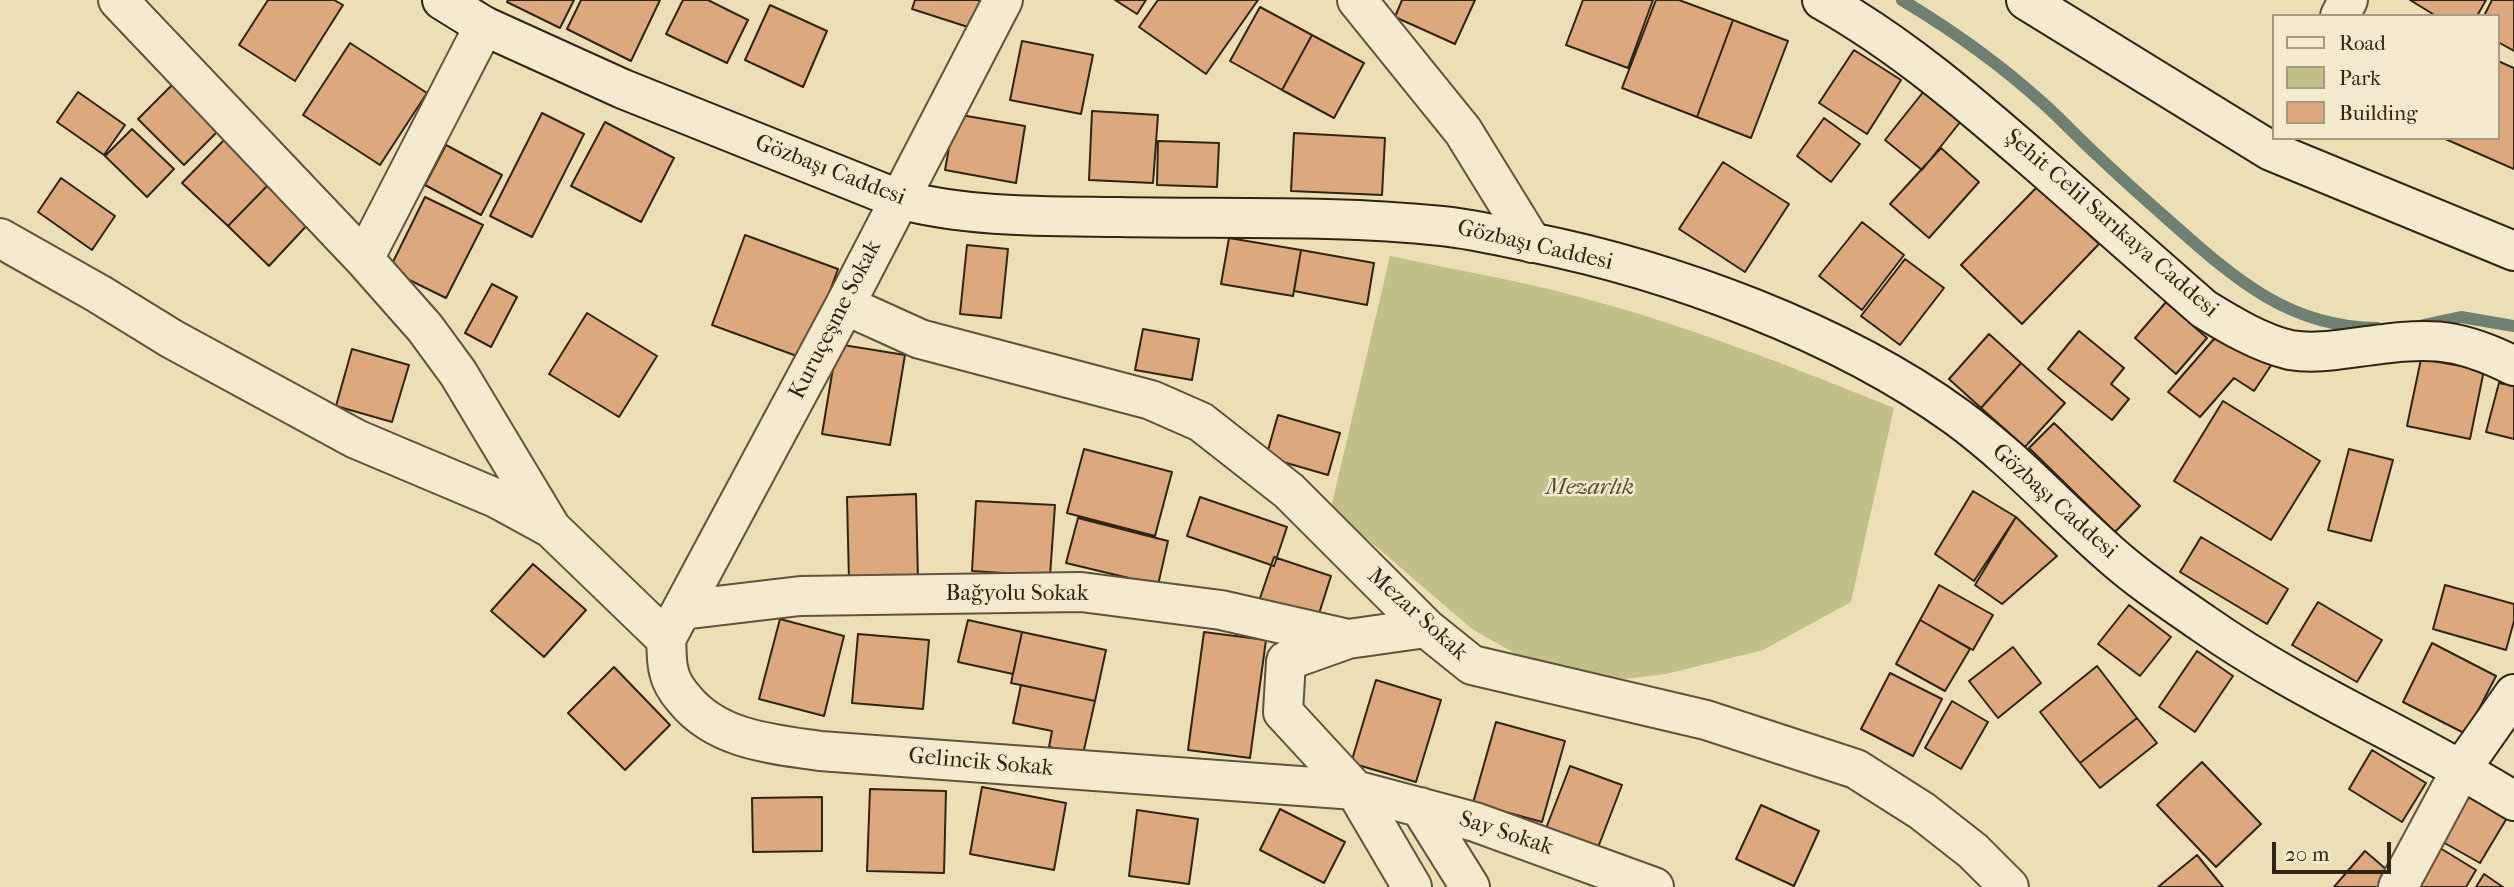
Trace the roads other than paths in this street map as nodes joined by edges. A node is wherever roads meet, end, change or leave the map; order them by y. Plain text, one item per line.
1 (118, 0) edge
2 (442, 0) edge
3 (1003, 0) edge
4 (1357, 0) edge
5 (1822, 0) edge
6 (2026, 0) edge
7 (484, 26) junction
8 (2274, 144) edge
9 (898, 199) junction
10 (0, 238) edge
11 (1532, 243) junction
12 (2513, 246) edge
13 (363, 259) junction
14 (845, 305) junction
15 (2514, 366) edge
16 (551, 528) junction
17 (674, 625) junction
18 (1426, 628) junction
19 (1349, 639) junction
20 (2514, 694) edge
21 (2462, 768) junction
22 (1355, 790) junction
23 (2514, 801) edge
24 (1420, 807) junction
25 (1412, 887) edge
26 (1470, 887) edge
27 (1654, 887) edge
28 (2009, 887) edge
29 (2398, 887) edge

1 - 13 street
2 - 7 street, Gözbaşı Caddesi
3 - 9 street, Kuruçeşme Sokak
4 - 11 street
5 - 15 street, Şehit Celil Sarıkaya Caddesi
6 - 8 street
7 - 9 street, Gözbaşı Caddesi
7 - 13 street
8 - 12 street
9 - 11 street, Gözbaşı Caddesi
9 - 14 street, Kuruçeşme Sokak
10 - 16 street
11 - 21 street, Gözbaşı Caddesi
13 - 16 street
14 - 17 street, Kuruçeşme Sokak
14 - 18 street, Mezar Sokak
16 - 17 street
17 - 19 street, Bağyolu Sokak
17 - 22 street, Gelincik Sokak
18 - 19 street
18 - 28 street, Mezar Sokak
19 - 22 street
20 - 21 street
21 - 23 street, Gözbaşı Caddesi
21 - 29 street
22 - 24 street, Say Sokak
22 - 25 street
24 - 26 street
24 - 27 street, Say Sokak

